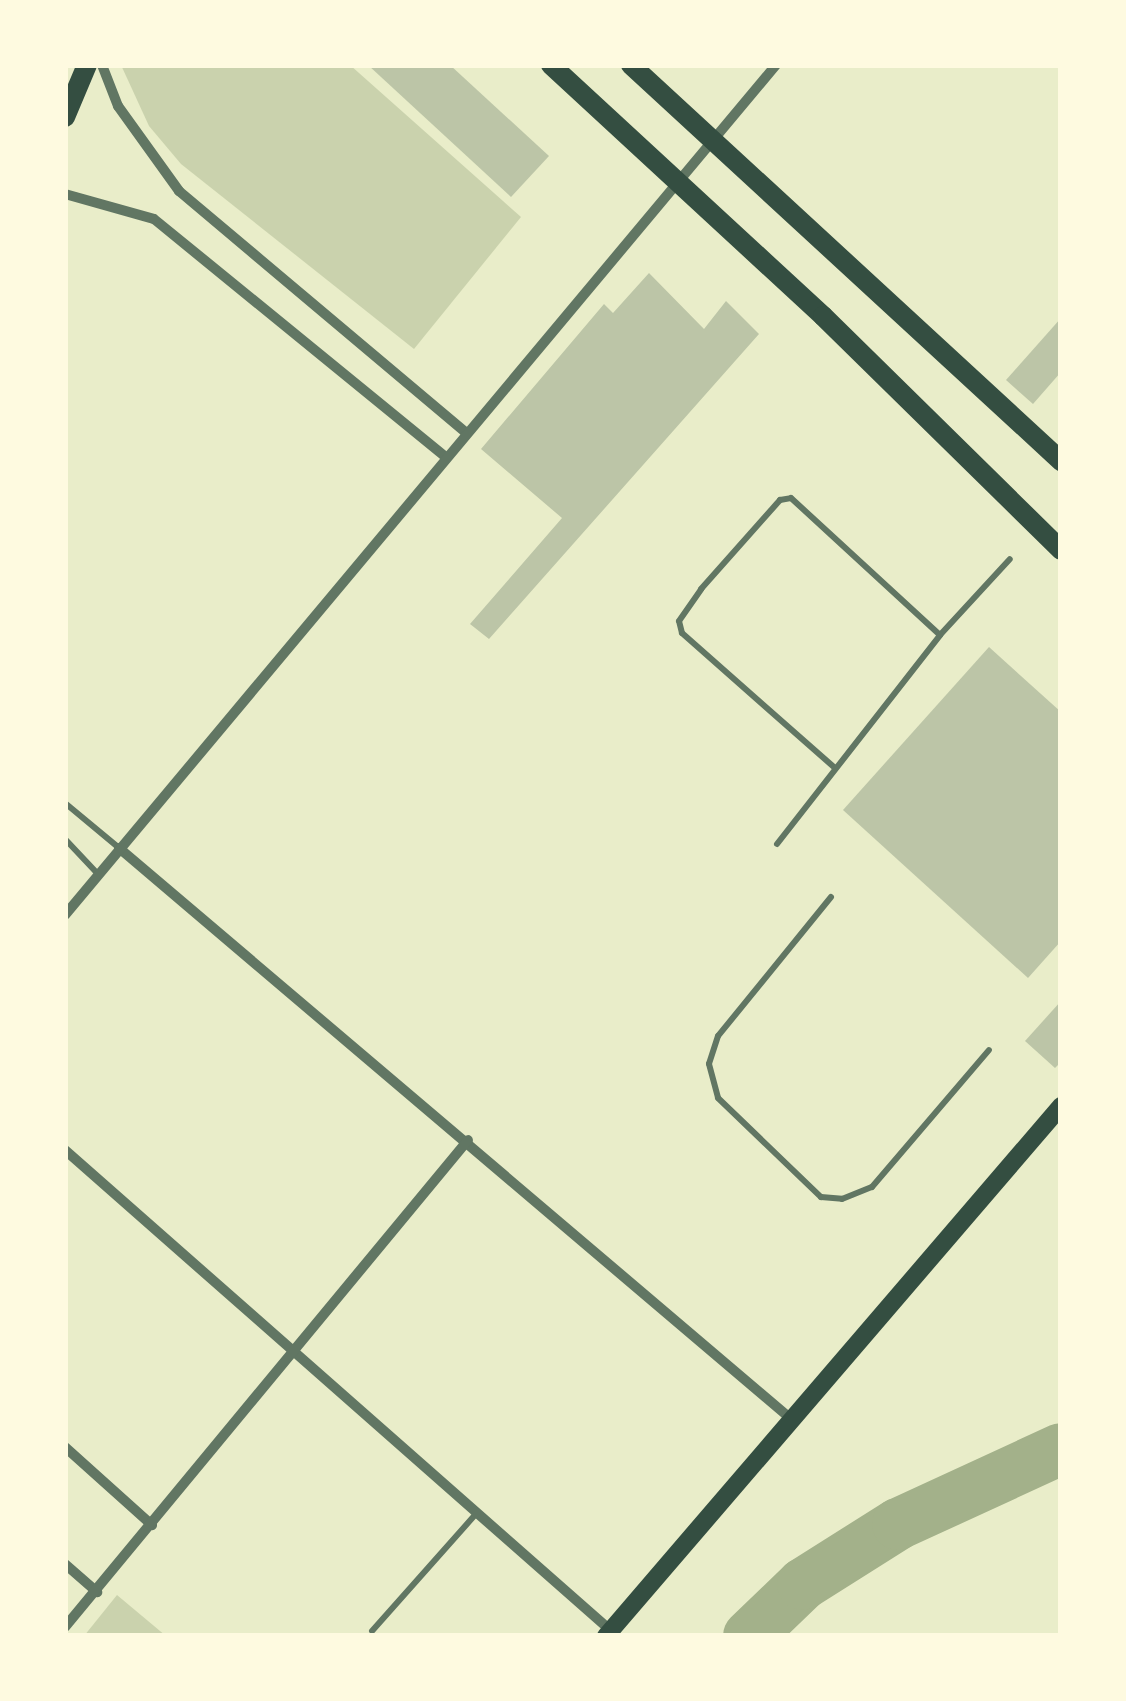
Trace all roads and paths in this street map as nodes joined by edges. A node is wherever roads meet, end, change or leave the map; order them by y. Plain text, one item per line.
1 (87, 65) edge
2 (102, 65) edge
3 (550, 65) edge
4 (631, 65) edge
5 (776, 65) edge
6 (65, 116) edge
7 (714, 138) junction
8 (679, 180) junction
9 (65, 194) edge
10 (465, 432) junction
11 (445, 456) junction
12 (1061, 461) edge
13 (1061, 550) edge
14 (1010, 560) dead end
15 (940, 635) junction
16 (836, 768) junction
17 (65, 803) edge
18 (65, 839) edge
19 (776, 844) dead end
20 (119, 848) junction
21 (98, 874) junction
22 (831, 898) dead end
23 (65, 915) edge
24 (989, 1050) dead end
25 (1061, 1106) edge
26 (468, 1140) junction
27 (65, 1150) edge
28 (294, 1350) junction
29 (790, 1418) junction
30 (65, 1447) edge
31 (474, 1516) junction
32 (152, 1526) junction
33 (65, 1564) edge
34 (97, 1592) junction
35 (65, 1628) edge
36 (372, 1630) dead end
37 (608, 1633) edge

1 - 6 main road
2 - 10 street
3 - 8 main road
4 - 7 main road
5 - 7 street
7 - 8 street
7 - 12 main road
8 - 10 street
8 - 13 main road
9 - 11 street
10 - 11 street
11 - 20 street
14 - 15 lane
15 - 16 lane
15 - 16 lane
16 - 19 lane
17 - 20 lane
18 - 21 lane
20 - 21 street
20 - 26 street
21 - 23 street
22 - 24 lane
25 - 29 main road
26 - 28 street
26 - 29 street
27 - 28 street
28 - 31 street
28 - 32 street
29 - 37 main road
30 - 32 street
31 - 36 lane
31 - 37 street
32 - 34 street
33 - 34 street
34 - 35 street

